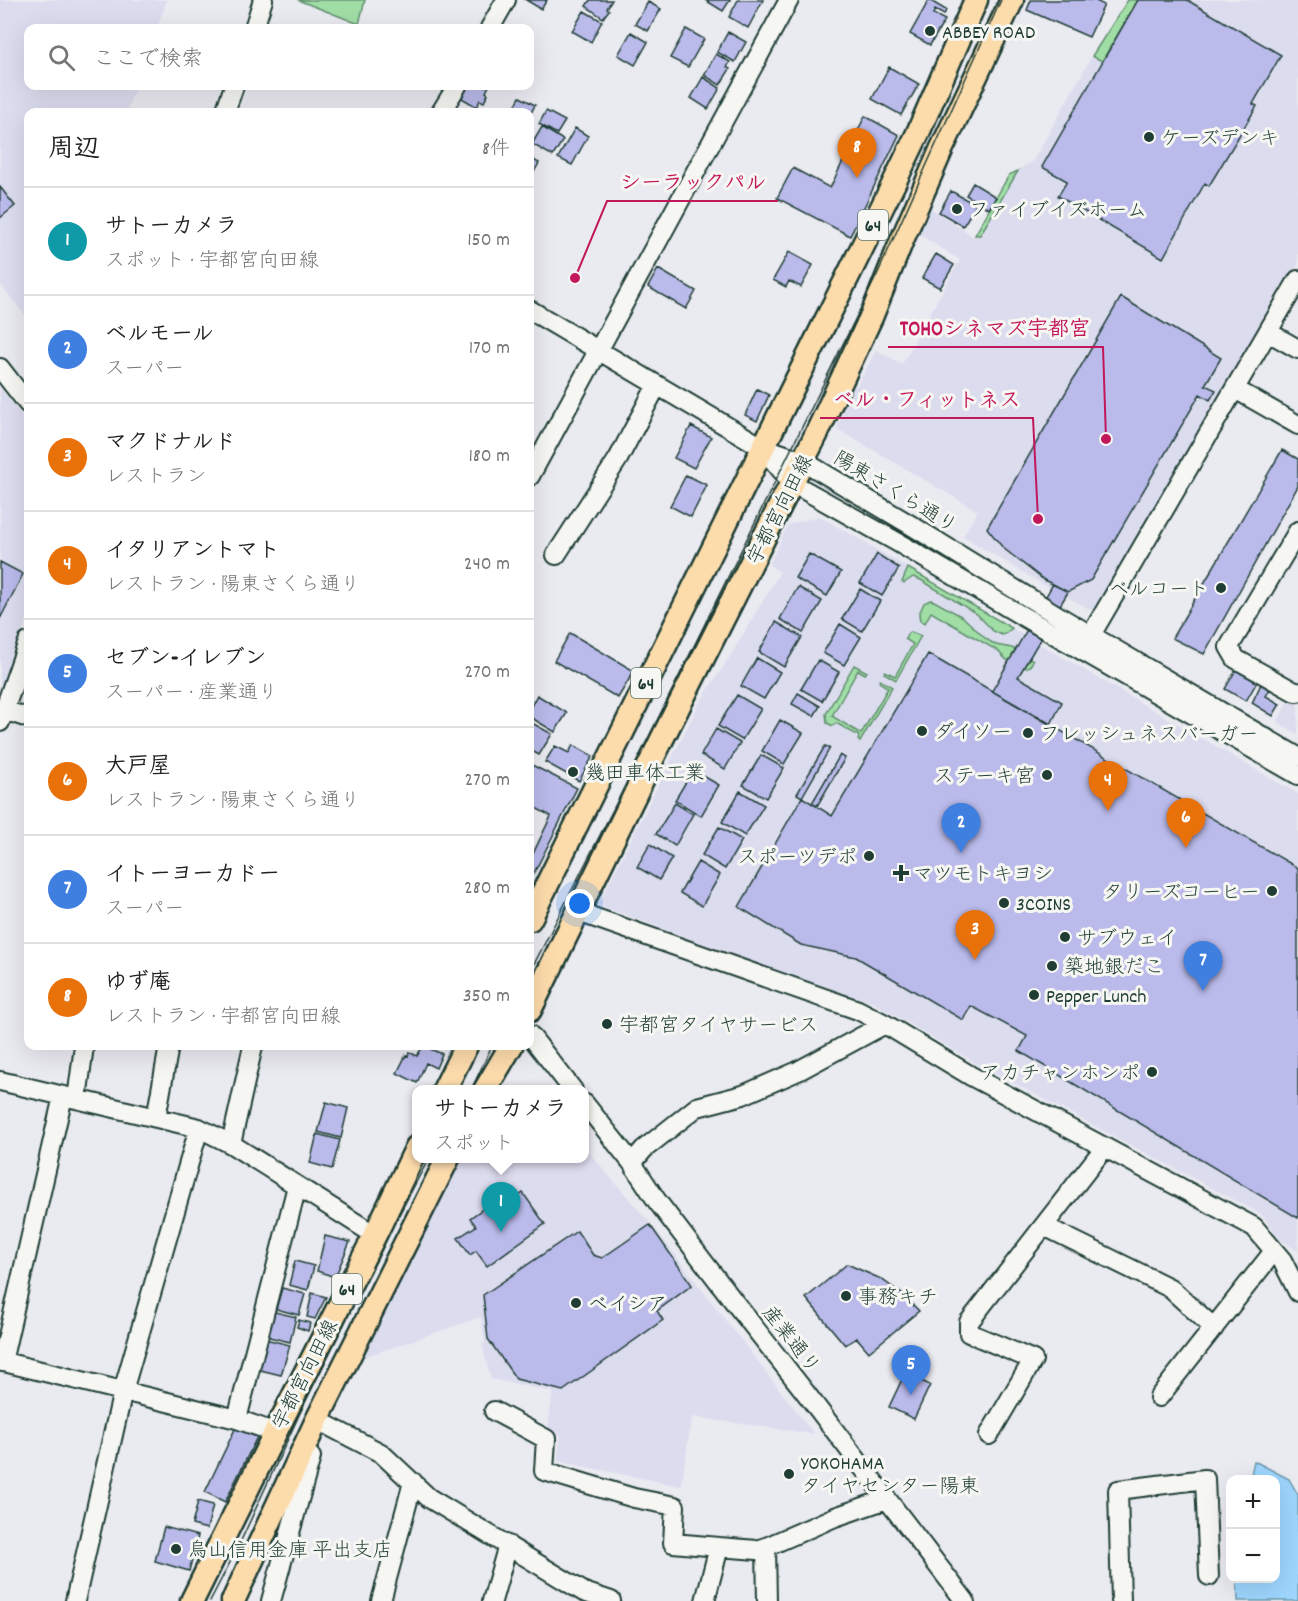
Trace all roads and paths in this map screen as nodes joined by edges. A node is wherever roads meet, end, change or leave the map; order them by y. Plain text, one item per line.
1 (263, 0) edge
2 (506, 0) edge
3 (789, 0) edge
4 (976, 0) edge
5 (1012, 0) edge
6 (255, 24) edge
7 (492, 24) edge
8 (233, 90) edge
9 (455, 90) edge
10 (226, 108) edge
11 (443, 108) edge
12 (1298, 280) edge
13 (534, 312) edge
14 (1268, 332) junction
15 (1298, 349) edge
16 (598, 350) junction
17 (0, 368) edge
18 (657, 385) junction
19 (1235, 389) junction
20 (24, 399) edge
21 (1298, 425) edge
22 (762, 447) junction
23 (803, 461) junction
24 (534, 469) edge
25 (792, 483) junction
26 (1298, 531) edge
27 (556, 555) dead end
28 (1091, 635) junction
29 (24, 653) edge
30 (1298, 692) edge
31 (2, 716) edge
32 (24, 718) edge
33 (1298, 757) edge
34 (1298, 776) edge
35 (536, 892) edge
36 (579, 910) junction
37 (534, 1002) edge
38 (885, 1024) junction
39 (534, 1040) edge
40 (83, 1050) edge
41 (168, 1050) edge
42 (252, 1050) edge
43 (464, 1050) edge
44 (509, 1050) edge
45 (0, 1081) edge
46 (446, 1085) edge
47 (487, 1085) edge
48 (570, 1085) edge
49 (70, 1097) junction
50 (589, 1109) edge
51 (156, 1118) junction
52 (199, 1128) junction
53 (231, 1144) junction
54 (1105, 1148) junction
55 (412, 1157) edge
56 (445, 1163) edge
57 (632, 1163) junction
58 (297, 1186) junction
59 (1044, 1226) junction
60 (375, 1235) junction
61 (1274, 1251) junction
62 (1298, 1292) edge
63 (1214, 1328) junction
64 (1, 1362) edge
65 (123, 1391) junction
66 (1159, 1397) dead end
67 (494, 1411) dead end
68 (237, 1419) junction
69 (317, 1420) junction
70 (276, 1431) junction
71 (989, 1435) dead end
72 (302, 1453) junction
73 (412, 1482) junction
74 (887, 1499) junction
75 (508, 1545) junction
76 (719, 1547) junction
77 (766, 1547) junction
78 (1209, 1576) dead end
79 (583, 1596) edge
80 (75, 1601) edge
81 (192, 1601) edge
82 (233, 1601) edge
83 (271, 1601) edge
84 (381, 1601) edge
85 (492, 1601) edge
86 (611, 1601) edge
87 (705, 1601) edge
88 (767, 1601) edge
89 (964, 1601) edge
90 (1121, 1601) edge

1 - 6 street
2 - 7 street
3 - 16 street
4 - 22 main road, 64
5 - 23 main road, 宇都宮向田線 / 64
8 - 10 street
9 - 11 street
12 - 14 street
13 - 16 street
14 - 15 street
14 - 19 street
16 - 18 street
16 - 24 street
17 - 20 street
18 - 22 street
18 - 27 street
19 - 21 street
19 - 28 street
22 - 23 street, 陽東さくら通り
22 - 25 street
22 - 35 main road, 64
23 - 25 main road, 宇都宮向田線 / 64
23 - 28 street, 陽東さくら通り
25 - 34 street
25 - 36 main road, 宇都宮向田線 / 64
26 - 30 street
28 - 33 street, 陽東さくら通り
29 - 31 street
31 - 32 street
36 - 37 main road, 宇都宮向田線 / 64
36 - 38 street
38 - 54 street
38 - 57 street
39 - 48 street
40 - 49 street
41 - 51 street
42 - 53 street
43 - 46 main road
44 - 47 main road
45 - 49 street
49 - 51 street
49 - 64 street
50 - 57 street, 産業通り
51 - 52 street
52 - 53 street
52 - 65 street
53 - 58 street
54 - 59 street
54 - 61 street
55 - 60 main road, 宇都宮向田線 / 64
56 - 69 main road, 宇都宮向田線 / 64
57 - 74 street, 産業通り
58 - 60 street
58 - 68 street
59 - 63 street
59 - 71 street
60 - 70 main road, 宇都宮向田線 / 64
61 - 62 street
61 - 63 street
63 - 66 street
64 - 65 street
65 - 68 street
65 - 80 street
67 - 76 street
68 - 70 street
69 - 72 main road, 宇都宮向田線 / 64
69 - 73 street
70 - 81 main road, 宇都宮向田線 / 64
72 - 82 main road, 宇都宮向田線 / 64
72 - 83 street
73 - 75 street
73 - 84 street
74 - 77 street
74 - 89 street, 産業通り
75 - 79 street
75 - 85 street
76 - 77 street
76 - 87 street
77 - 88 street
78 - 90 street
79 - 86 street

